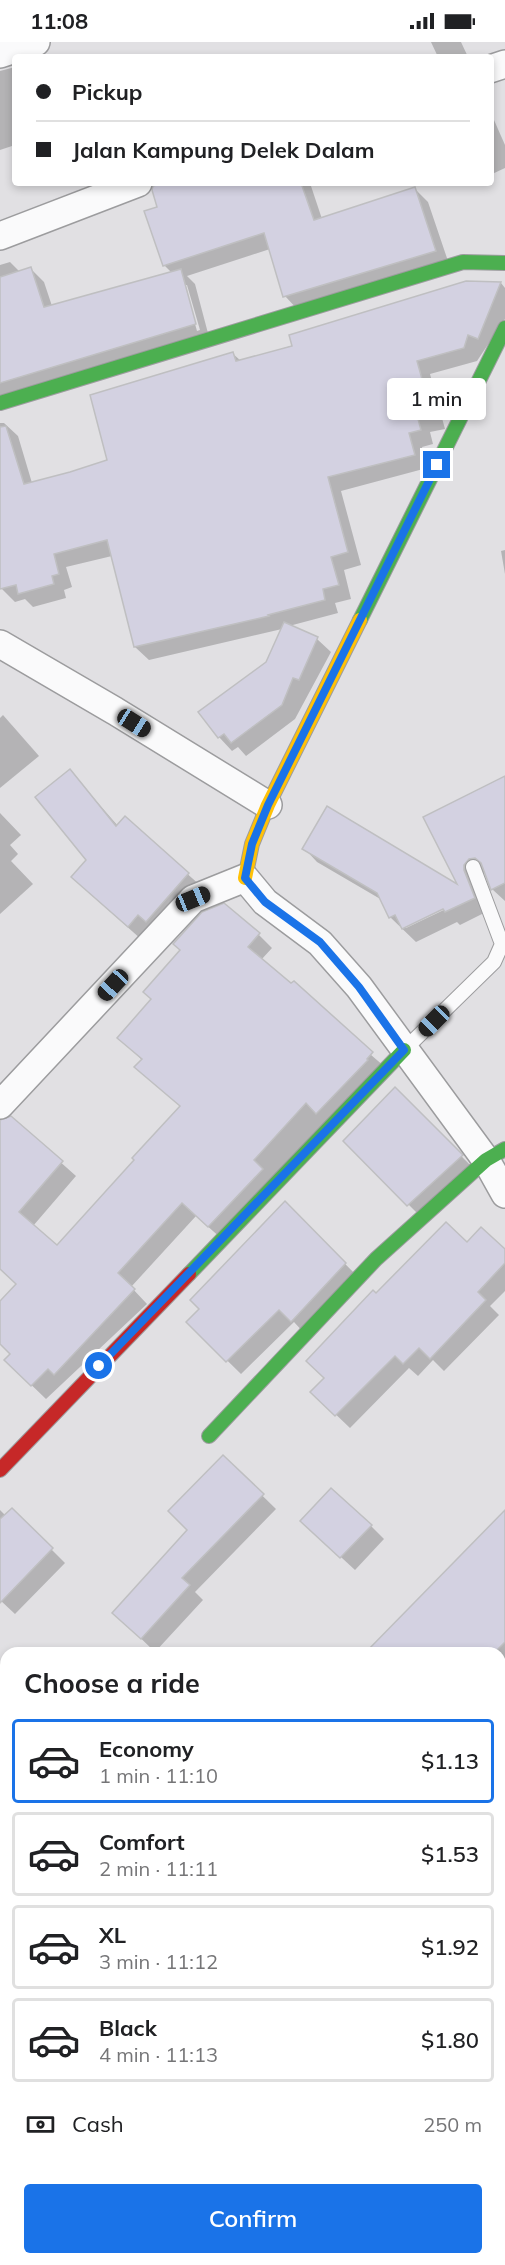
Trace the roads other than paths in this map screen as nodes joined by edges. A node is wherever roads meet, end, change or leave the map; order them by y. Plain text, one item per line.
1 (36, 42) edge
2 (0, 54) edge
3 (130, 186) edge
4 (0, 236) edge
5 (505, 263) edge
6 (505, 328) edge
7 (0, 403) edge
8 (0, 644) edge
9 (268, 805) junction
10 (473, 867) dead end
11 (245, 878) junction
12 (404, 1050) junction
13 (0, 1105) edge
14 (495, 1155) edge
15 (505, 1194) edge
16 (209, 1436) dead end
17 (0, 1470) edge

1 - 2 street
3 - 4 street
5 - 7 street
6 - 9 street
8 - 9 street
9 - 11 street
10 - 12 lane
11 - 12 street
11 - 13 street
12 - 14 street
12 - 17 street
14 - 15 street
14 - 16 street

